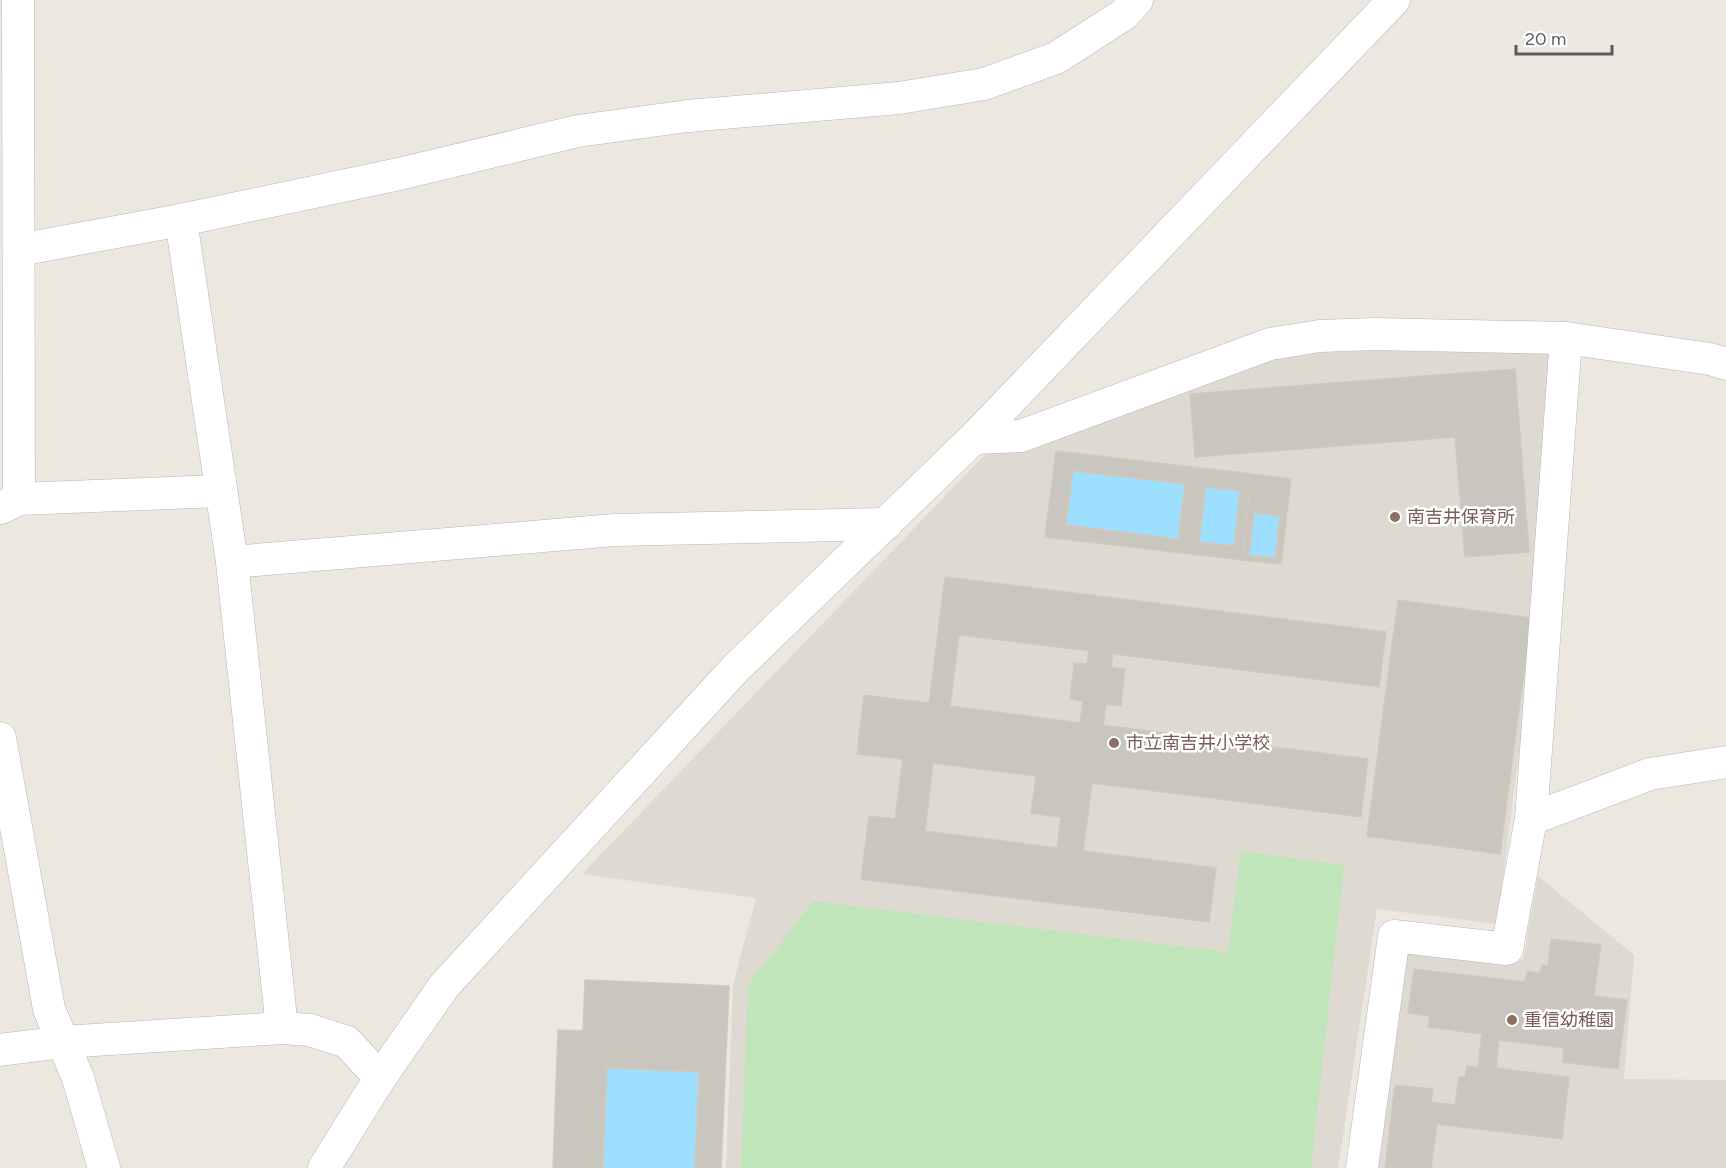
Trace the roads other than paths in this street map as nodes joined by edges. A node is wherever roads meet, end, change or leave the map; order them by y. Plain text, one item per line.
1 (18, 0) edge
2 (1137, 0) edge
3 (1394, 0) edge
4 (181, 220) junction
5 (18, 250) junction
6 (9, 301) edge
7 (1566, 338) junction
8 (1726, 364) edge
9 (974, 438) junction
10 (220, 491) junction
11 (9, 504) edge
12 (886, 524) junction
13 (232, 562) junction
14 (0, 738) edge
15 (1726, 762) edge
16 (1531, 819) junction
17 (282, 1028) junction
18 (63, 1042) junction
19 (0, 1050) edge
20 (380, 1078) junction
21 (104, 1168) edge
22 (324, 1168) edge
23 (1362, 1168) edge

1 - 5 street
2 - 4 street
3 - 9 street
4 - 5 street
4 - 10 street
5 - 6 street
6 - 11 street
7 - 8 street
7 - 9 street
7 - 16 street
9 - 12 street
10 - 11 street
10 - 13 street
12 - 13 street
12 - 20 street
13 - 17 street
14 - 18 street
15 - 16 street
16 - 23 street
17 - 18 street
17 - 20 street
18 - 19 street
18 - 21 street
20 - 22 street

